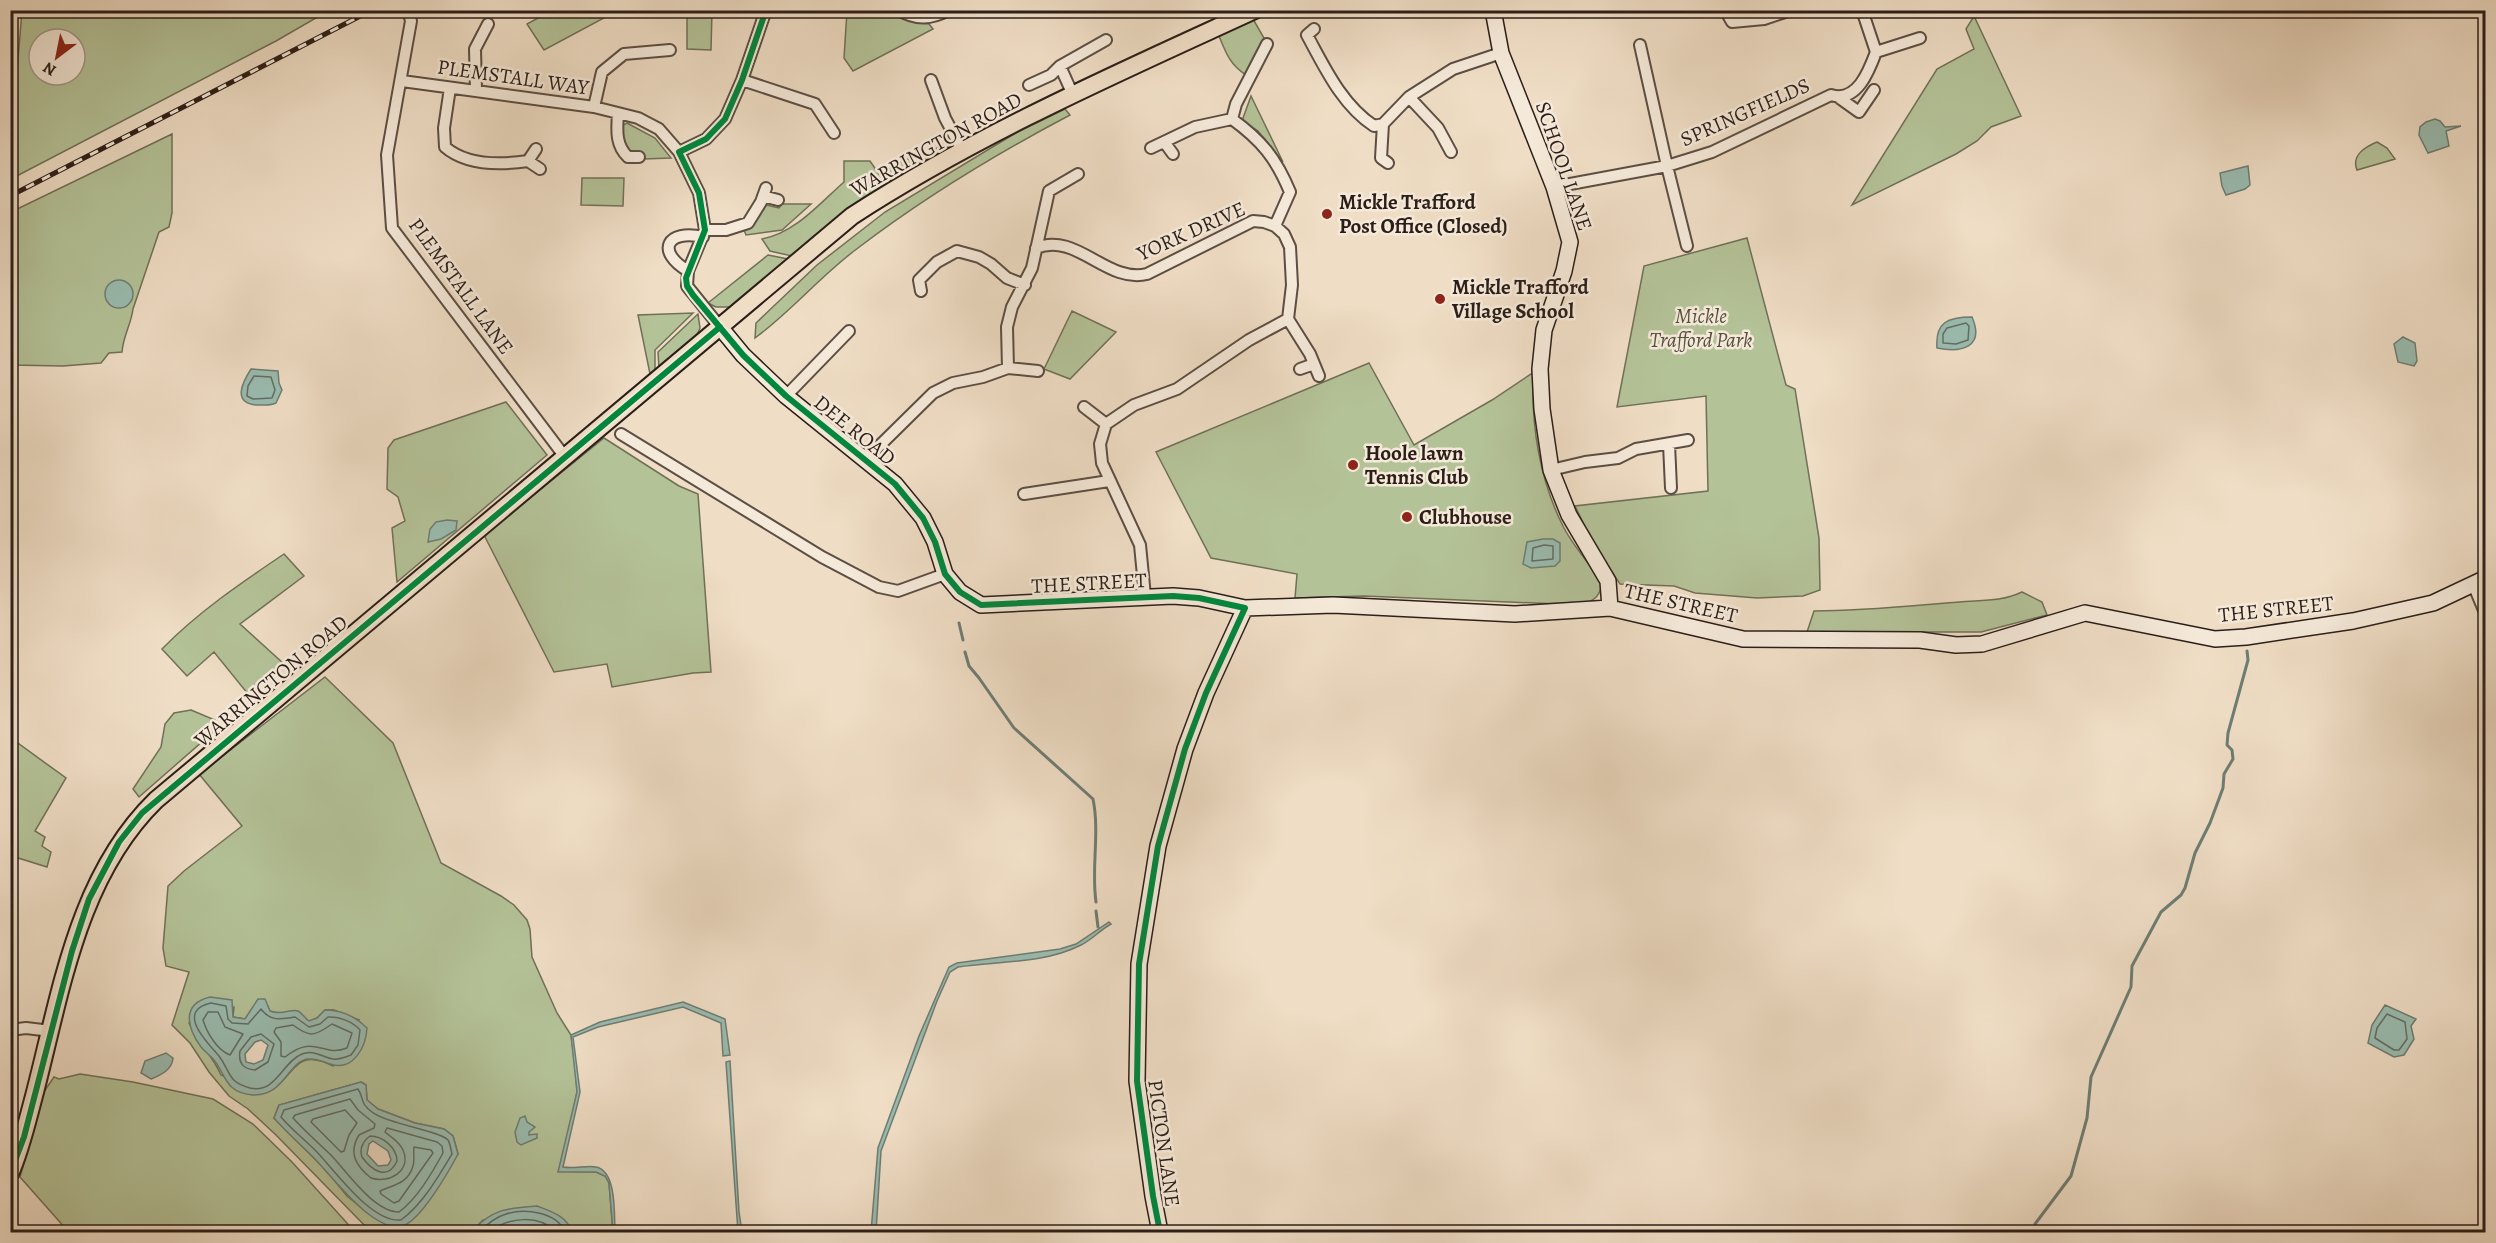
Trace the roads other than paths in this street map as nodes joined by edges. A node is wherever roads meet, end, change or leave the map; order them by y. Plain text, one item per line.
1 (408, 10) edge
2 (766, 10) edge
3 (899, 10) edge
4 (949, 10) edge
5 (1254, 10) edge
6 (1492, 10) edge
7 (1725, 10) edge
8 (1791, 10) edge
9 (1862, 10) edge
10 (488, 24) dead end
11 (1314, 29) dead end
12 (1920, 38) dead end
13 (1106, 40) dead end
14 (1267, 44) dead end
15 (1640, 45) dead end
16 (670, 50) dead end
17 (1876, 52) junction
18 (1501, 53) junction
19 (1060, 66) junction
20 (742, 80) junction
21 (931, 80) dead end
22 (402, 81) junction
23 (1029, 85) dead end
24 (450, 88) junction
25 (476, 90) junction
26 (1874, 90) dead end
27 (1073, 95) junction
28 (1409, 97) junction
29 (1838, 97) junction
30 (594, 107) junction
31 (618, 113) junction
32 (1232, 119) junction
33 (1383, 124) junction
34 (834, 133) dead end
35 (1165, 143) junction
36 (1151, 148) dead end
37 (536, 149) dead end
38 (962, 150) junction
39 (680, 152) junction
40 (1451, 152) dead end
41 (1173, 154) dead end
42 (629, 160) dead end
43 (1380, 160) dead end
44 (528, 161) junction
45 (1667, 166) junction
46 (540, 169) dead end
47 (1078, 174) dead end
48 (1554, 187) junction
49 (778, 201) dead end
50 (1275, 226) junction
51 (704, 233) junction
52 (1687, 246) dead end
53 (1036, 248) junction
54 (688, 271) junction
55 (1025, 285) junction
56 (921, 291) dead end
57 (1288, 319) junction
58 (720, 327) junction
59 (849, 331) dead end
60 (1314, 364) junction
61 (1008, 368) junction
62 (1300, 369) dead end
63 (1038, 371) dead end
64 (1319, 376) dead end
65 (786, 396) junction
66 (1084, 407) dead end
67 (1106, 424) junction
68 (621, 435) dead end
69 (1688, 440) dead end
70 (1669, 444) junction
71 (565, 457) junction
72 (866, 459) junction
73 (1551, 470) junction
74 (1109, 481) junction
75 (1671, 488) dead end
76 (1024, 494) dead end
77 (945, 574) junction
78 (2479, 581) edge
79 (1145, 596) junction
80 (1245, 608) junction
81 (1610, 608) junction
82 (2486, 615) edge
83 (10, 1030) edge
84 (51, 1031) junction
85 (10, 1174) edge
86 (1160, 1233) edge

1 - 22 street, PLEMSTALL LANE
2 - 20 street
3 - 4 street
5 - 27 main road, WARRINGTON ROAD
6 - 18 street, SCHOOL LANE
7 - 8 street
9 - 17 street
10 - 25 street
11 - 33 street
12 - 17 street
13 - 19 street
14 - 32 street
15 - 45 street, SPRINGFIELDS
16 - 30 street
17 - 29 street, SPRINGFIELDS
18 - 28 street
18 - 48 street, SCHOOL LANE
19 - 23 street
19 - 27 street
20 - 34 street
20 - 39 street
21 - 38 street
22 - 24 street, PLEMSTALL WAY
22 - 71 street, PLEMSTALL LANE
24 - 25 street, PLEMSTALL WAY
24 - 44 street
25 - 30 street, PLEMSTALL WAY
26 - 29 street, SPRINGFIELDS
27 - 38 main road, WARRINGTON ROAD
28 - 33 street
28 - 40 street
29 - 45 street, SPRINGFIELDS
30 - 31 street, PLEMSTALL WAY
31 - 39 street, PLEMSTALL WAY
31 - 42 street
32 - 35 street
32 - 50 street
33 - 43 street
35 - 36 street
35 - 41 street
37 - 44 street
38 - 58 main road, WARRINGTON ROAD
39 - 51 street, PLEMSTALL WAY
44 - 46 street
45 - 48 street, SPRINGFIELDS
45 - 52 street, SPRINGFIELDS
47 - 53 street
48 - 73 street, SCHOOL LANE
49 - 51 street
50 - 53 street, YORK DRIVE
50 - 57 street, YORK DRIVE
51 - 54 street
51 - 54 street
53 - 55 street
54 - 58 street
55 - 56 street
55 - 61 street
57 - 60 street
57 - 67 street
58 - 65 street, DEE ROAD
58 - 71 main road, WARRINGTON ROAD
59 - 65 street
60 - 62 street
60 - 64 street
61 - 63 street
61 - 72 street
65 - 72 street, DEE ROAD
66 - 67 street
67 - 74 street
68 - 77 street
69 - 70 street
70 - 73 street
70 - 75 street
71 - 84 main road, WARRINGTON ROAD
72 - 77 street, DEE ROAD
73 - 81 street, SCHOOL LANE
74 - 76 street
74 - 79 street
77 - 79 street, THE STREET
78 - 81 street, THE STREET
78 - 82 street
79 - 80 street, THE STREET
80 - 81 street, THE STREET
80 - 86 street, PICTON LANE
83 - 84 street
84 - 85 main road, WARRINGTON ROAD

